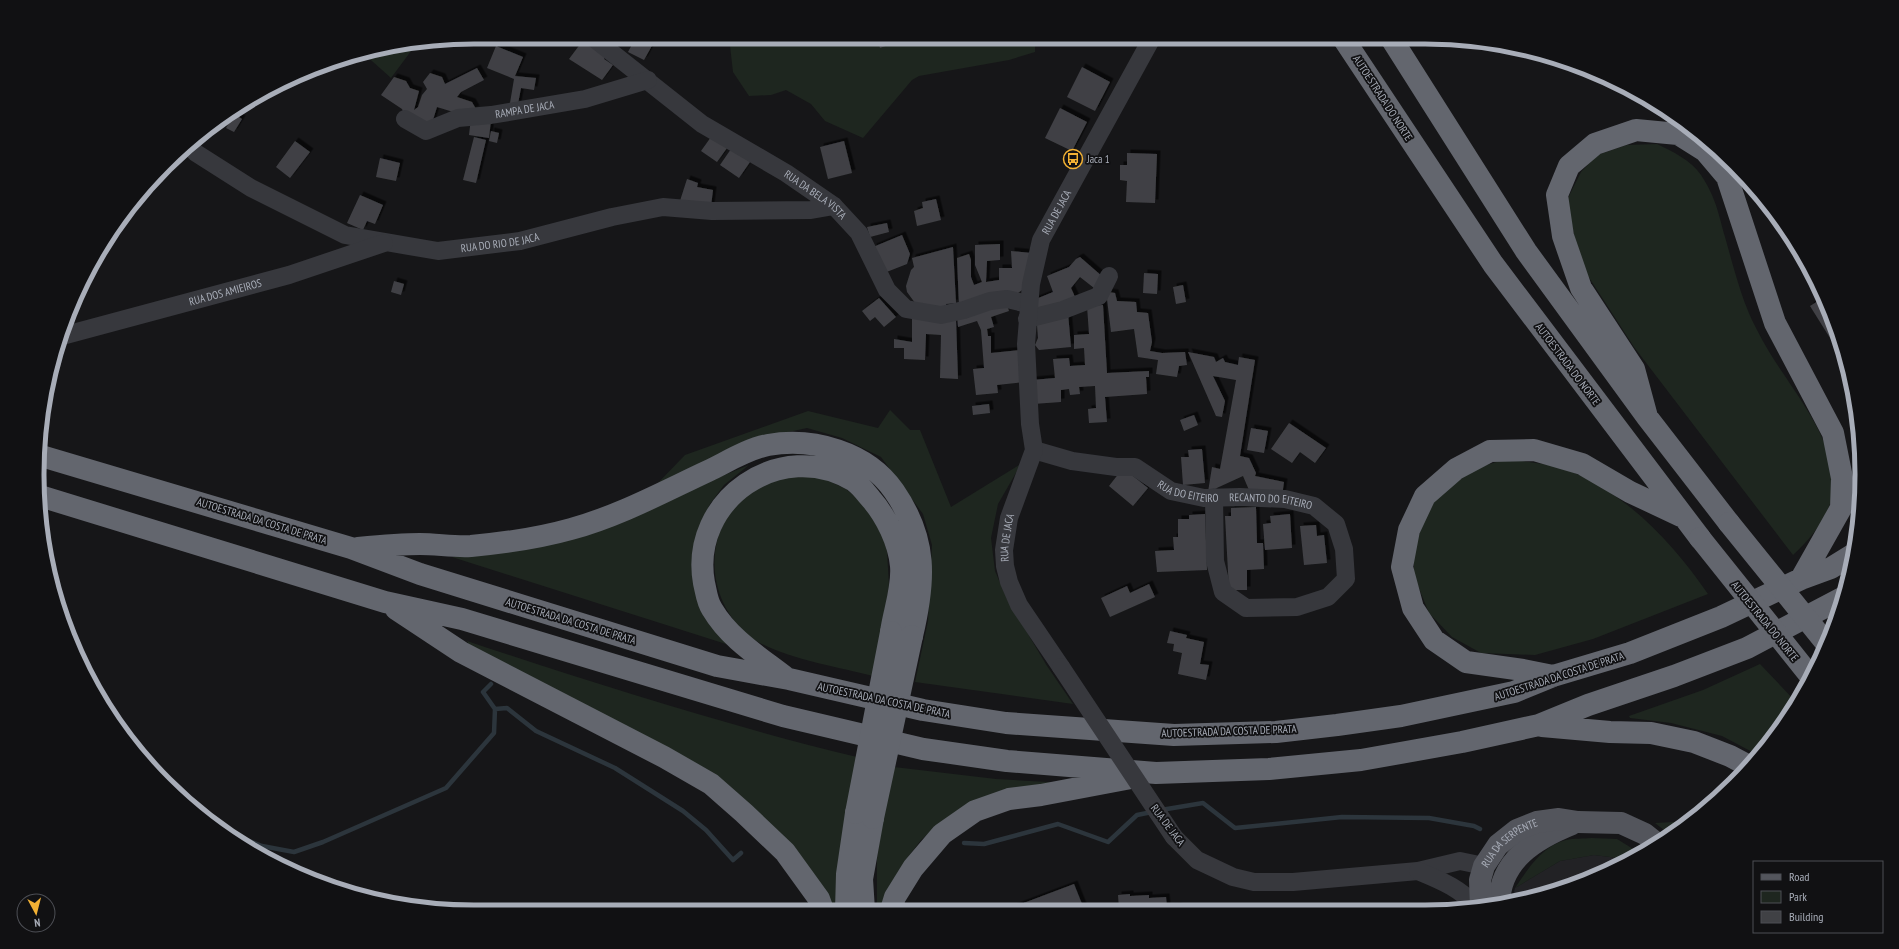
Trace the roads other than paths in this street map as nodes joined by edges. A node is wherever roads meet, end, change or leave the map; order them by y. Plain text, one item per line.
1 (601, 44) edge
2 (1149, 44) edge
3 (1347, 44) edge
4 (1395, 44) edge
5 (648, 80) junction
6 (405, 119) dead end
7 (193, 150) edge
8 (834, 206) junction
9 (386, 242) junction
10 (1110, 276) dead end
11 (1028, 311) junction
12 (68, 334) edge
13 (1647, 417) junction
14 (1034, 450) junction
15 (45, 457) edge
16 (45, 497) edge
17 (1214, 497) junction
18 (1684, 518) junction
19 (351, 548) junction
20 (1847, 559) edge
21 (1346, 579) joint
22 (1801, 579) junction
23 (385, 602) junction
24 (1835, 602) edge
25 (1822, 638) edge
26 (1807, 672) edge
27 (1553, 676) junction
28 (789, 679) junction
29 (1539, 725) junction
30 (1743, 763) edge
31 (1156, 773) junction
32 (864, 816) junction
33 (1578, 822) junction
34 (1652, 840) edge
35 (1517, 858) junction
36 (1484, 866) junction
37 (1418, 870) junction
38 (1500, 895) edge
39 (1481, 901) edge
40 (1472, 902) edge
41 (821, 905) edge
42 (846, 905) edge
43 (864, 905) edge
44 (893, 905) edge

1 - 5 street, RUA DA BELA VISTA
2 - 11 street, RUA DE JACA
3 - 18 highway, AUTOESTRADA DO NORTE
4 - 13 highway
5 - 6 street, RAMPA DE JACA
5 - 8 street, RUA DA BELA VISTA
7 - 9 street, RUA DO RIO DE JACA
8 - 9 street, RUA DO RIO DE JACA
8 - 11 street, RUA DA BELA VISTA
9 - 12 street, RUA DOS AMIEIROS
10 - 11 street
11 - 14 street, RUA DE JACA
13 - 22 highway
13 - 25 highway, bridge
14 - 17 street, RUA DO EITEIRO
14 - 37 street, RUA DE JACA, bridge
15 - 19 highway, AUTOESTRADA DA COSTA DE PRATA
16 - 23 highway
17 - 21 street, RECANTO DO EITEIRO
17 - 21 street, RUA DO EITEIRO
18 - 26 highway, AUTOESTRADA DO NORTE, bridge
18 - 27 highway
19 - 28 highway, AUTOESTRADA DA COSTA DE PRATA
19 - 32 highway, bridge
20 - 22 highway, AUTOESTRADA DA COSTA DE PRATA
22 - 27 highway, AUTOESTRADA DA COSTA DE PRATA
23 - 31 highway
23 - 41 highway
24 - 29 highway
27 - 28 highway, AUTOESTRADA DA COSTA DE PRATA
28 - 32 highway, bridge
29 - 30 highway
29 - 31 highway
31 - 44 highway
32 - 42 highway
32 - 43 highway
33 - 34 main road, RUA DA SERPENTE
33 - 35 main road, RUA DA SERPENTE
33 - 36 main road, RUA DA SERPENTE
35 - 36 main road, RUA DE JACA
35 - 38 main road, RUA DA SERPENTE
36 - 37 street, RUA DE JACA
36 - 38 main road
36 - 39 main road, RUA DA SERPENTE
37 - 40 street, RUA DE JACA

